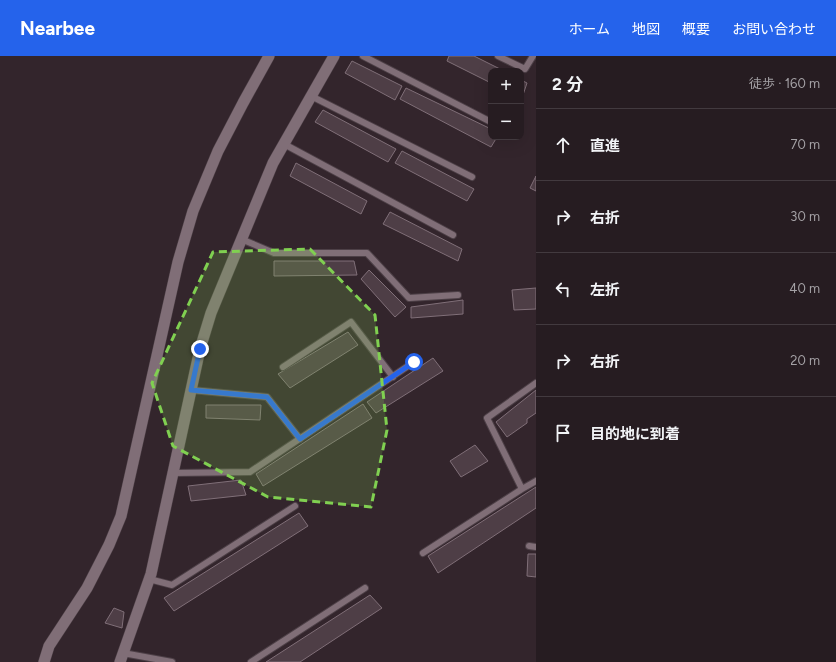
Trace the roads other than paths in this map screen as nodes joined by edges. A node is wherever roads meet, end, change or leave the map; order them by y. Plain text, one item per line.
1 (269, 56) edge
2 (334, 56) edge
3 (363, 56) edge
4 (498, 56) edge
5 (533, 56) edge
6 (311, 96) junction
7 (488, 120) edge
8 (284, 144) junction
9 (472, 177) dead end
10 (453, 234) dead end
11 (241, 239) junction
12 (458, 294) dead end
13 (414, 362) dead end
14 (283, 367) dead end
15 (393, 377) junction
16 (536, 383) edge
17 (191, 390) junction
18 (300, 439) junction
19 (173, 473) junction
20 (536, 481) edge
21 (522, 489) junction
22 (295, 506) dead end
23 (423, 553) dead end
24 (149, 580) junction
25 (365, 588) dead end
26 (122, 658) edge
27 (141, 659) edge
28 (44, 662) edge
29 (172, 662) edge
30 (251, 662) edge

1 - 28 street
2 - 6 street
3 - 7 lane
4 - 5 lane
6 - 8 street
6 - 9 lane
8 - 10 lane
8 - 11 street
11 - 12 lane
11 - 17 street
13 - 15 lane
14 - 15 lane
15 - 18 lane
16 - 21 lane
17 - 18 lane
17 - 19 street
18 - 19 lane
19 - 24 street
20 - 21 lane
21 - 23 lane
22 - 24 lane
24 - 26 street
25 - 30 lane
26 - 27 lane
27 - 29 lane

